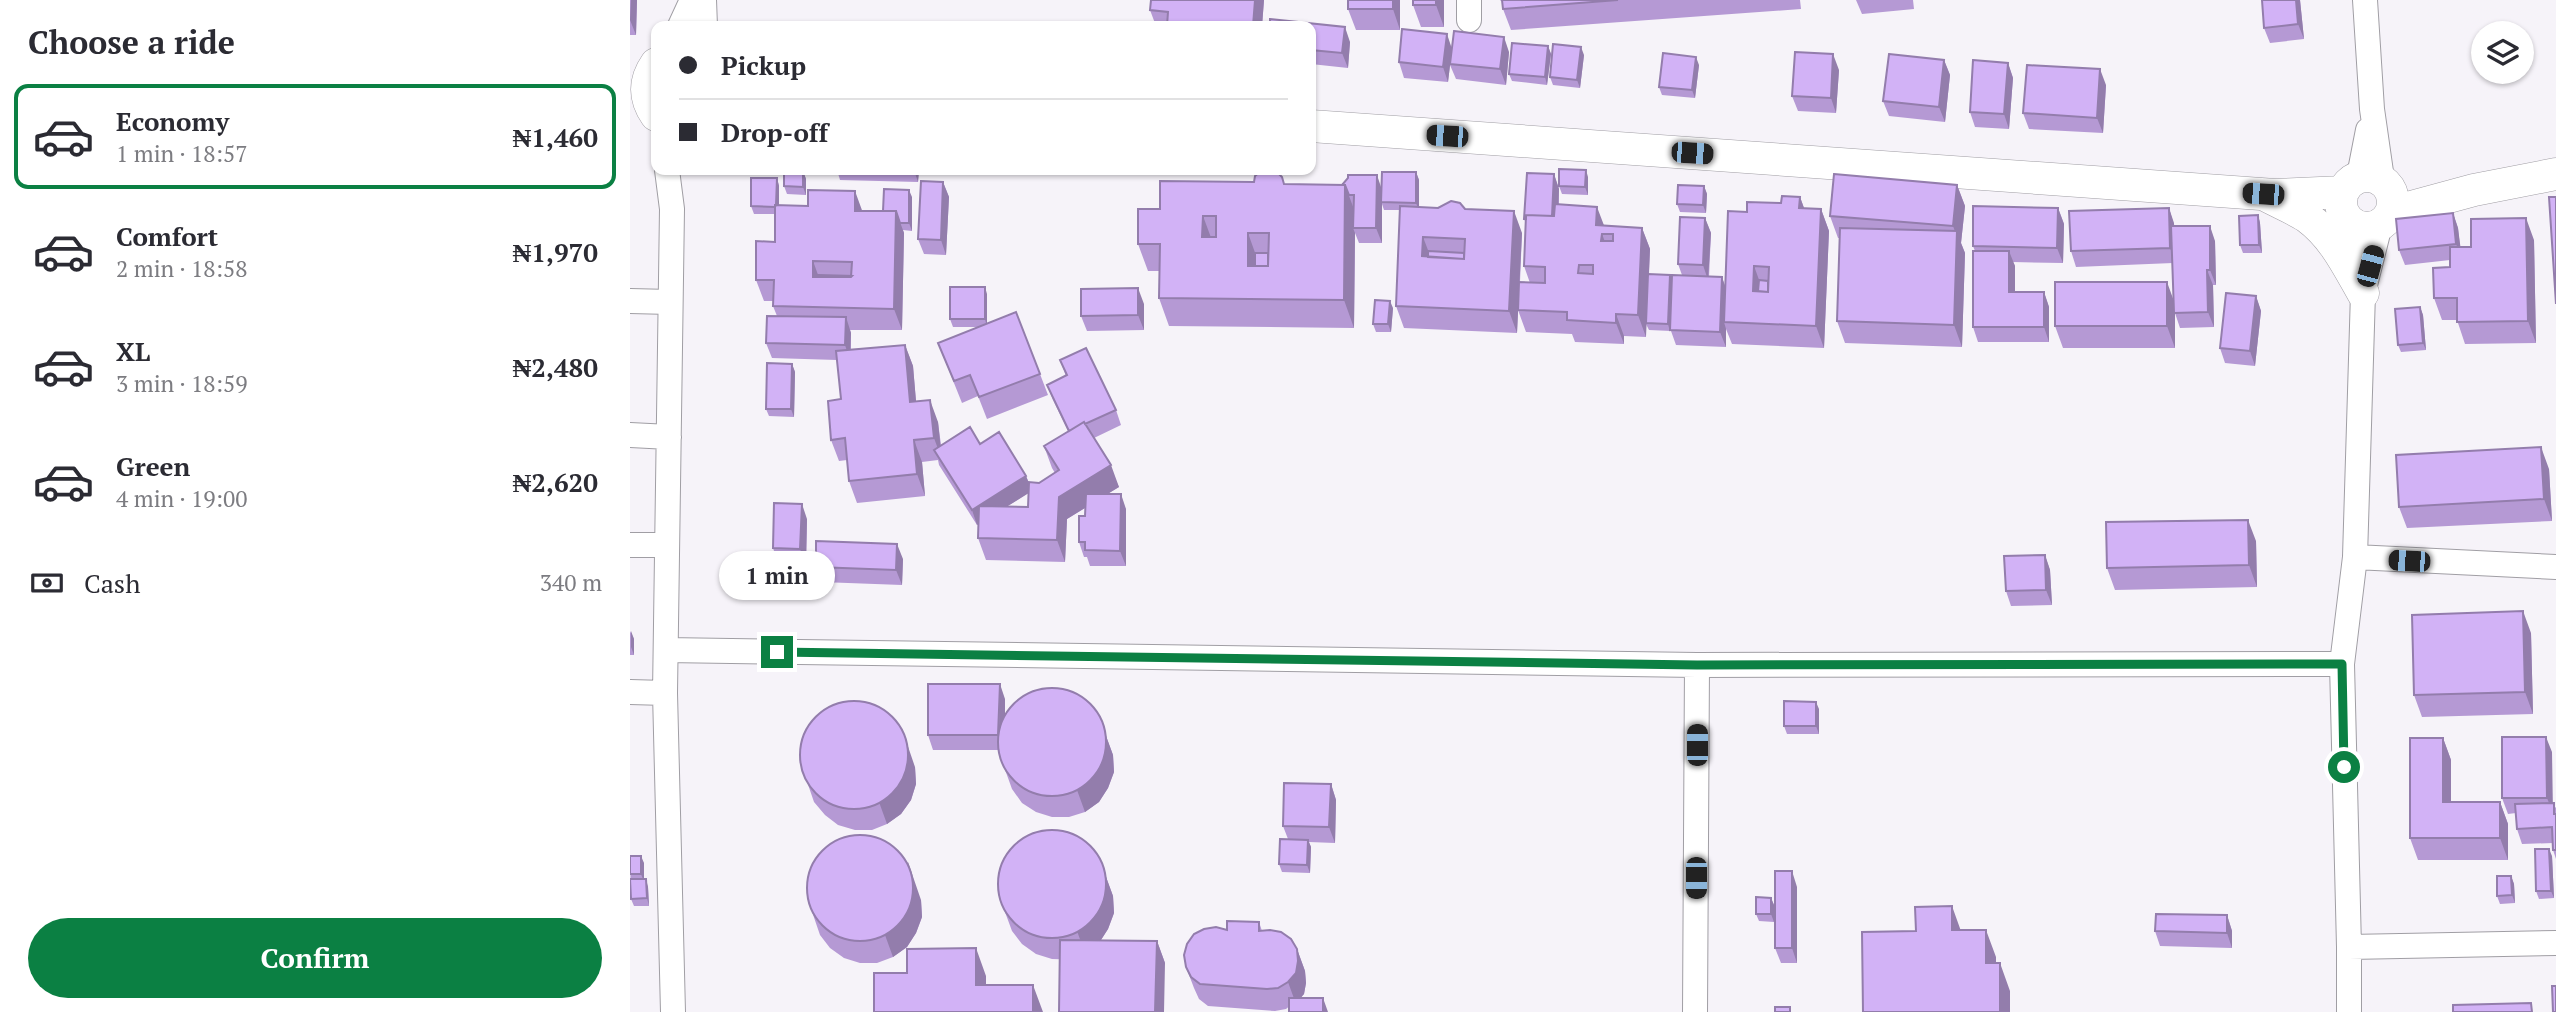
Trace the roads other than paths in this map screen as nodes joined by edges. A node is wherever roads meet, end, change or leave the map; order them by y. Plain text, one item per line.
1 (692, 0) edge
2 (704, 0) edge
3 (2365, 0) edge
4 (682, 21) edge
5 (705, 21) edge
6 (651, 66) edge
7 (630, 68) edge
8 (651, 75) edge
9 (646, 108) edge
10 (1316, 126) edge
11 (2556, 174) edge
12 (668, 175) edge
13 (683, 175) edge
14 (2269, 195) junction
15 (2368, 202) junction
16 (672, 209) junction
17 (2364, 290) junction
18 (630, 301) edge
19 (670, 302) junction
20 (630, 435) edge
21 (669, 437) junction
22 (630, 545) edge
23 (667, 545) junction
24 (2355, 558) junction
25 (2556, 568) edge
26 (666, 650) junction
27 (2342, 664) junction
28 (1697, 665) junction
29 (630, 692) edge
30 (665, 693) junction
31 (2556, 943) edge
32 (2349, 947) junction
33 (673, 1012) edge
34 (1695, 1012) edge
35 (2349, 1012) edge

1 - 4 street
2 - 5 street
3 - 15 street
6 - 7 street
8 - 9 street
10 - 14 street
11 - 15 street
12 - 16 street
13 - 16 street
14 - 15 street
14 - 17 street
15 - 17 street
16 - 19 street
17 - 24 street
18 - 19 street
19 - 21 street
20 - 21 street
21 - 23 street
22 - 23 street
23 - 26 street
24 - 25 street
24 - 27 street
26 - 28 street
26 - 30 street
27 - 28 street
27 - 32 street
28 - 34 street
29 - 30 street
30 - 33 street
31 - 32 street
32 - 35 street

